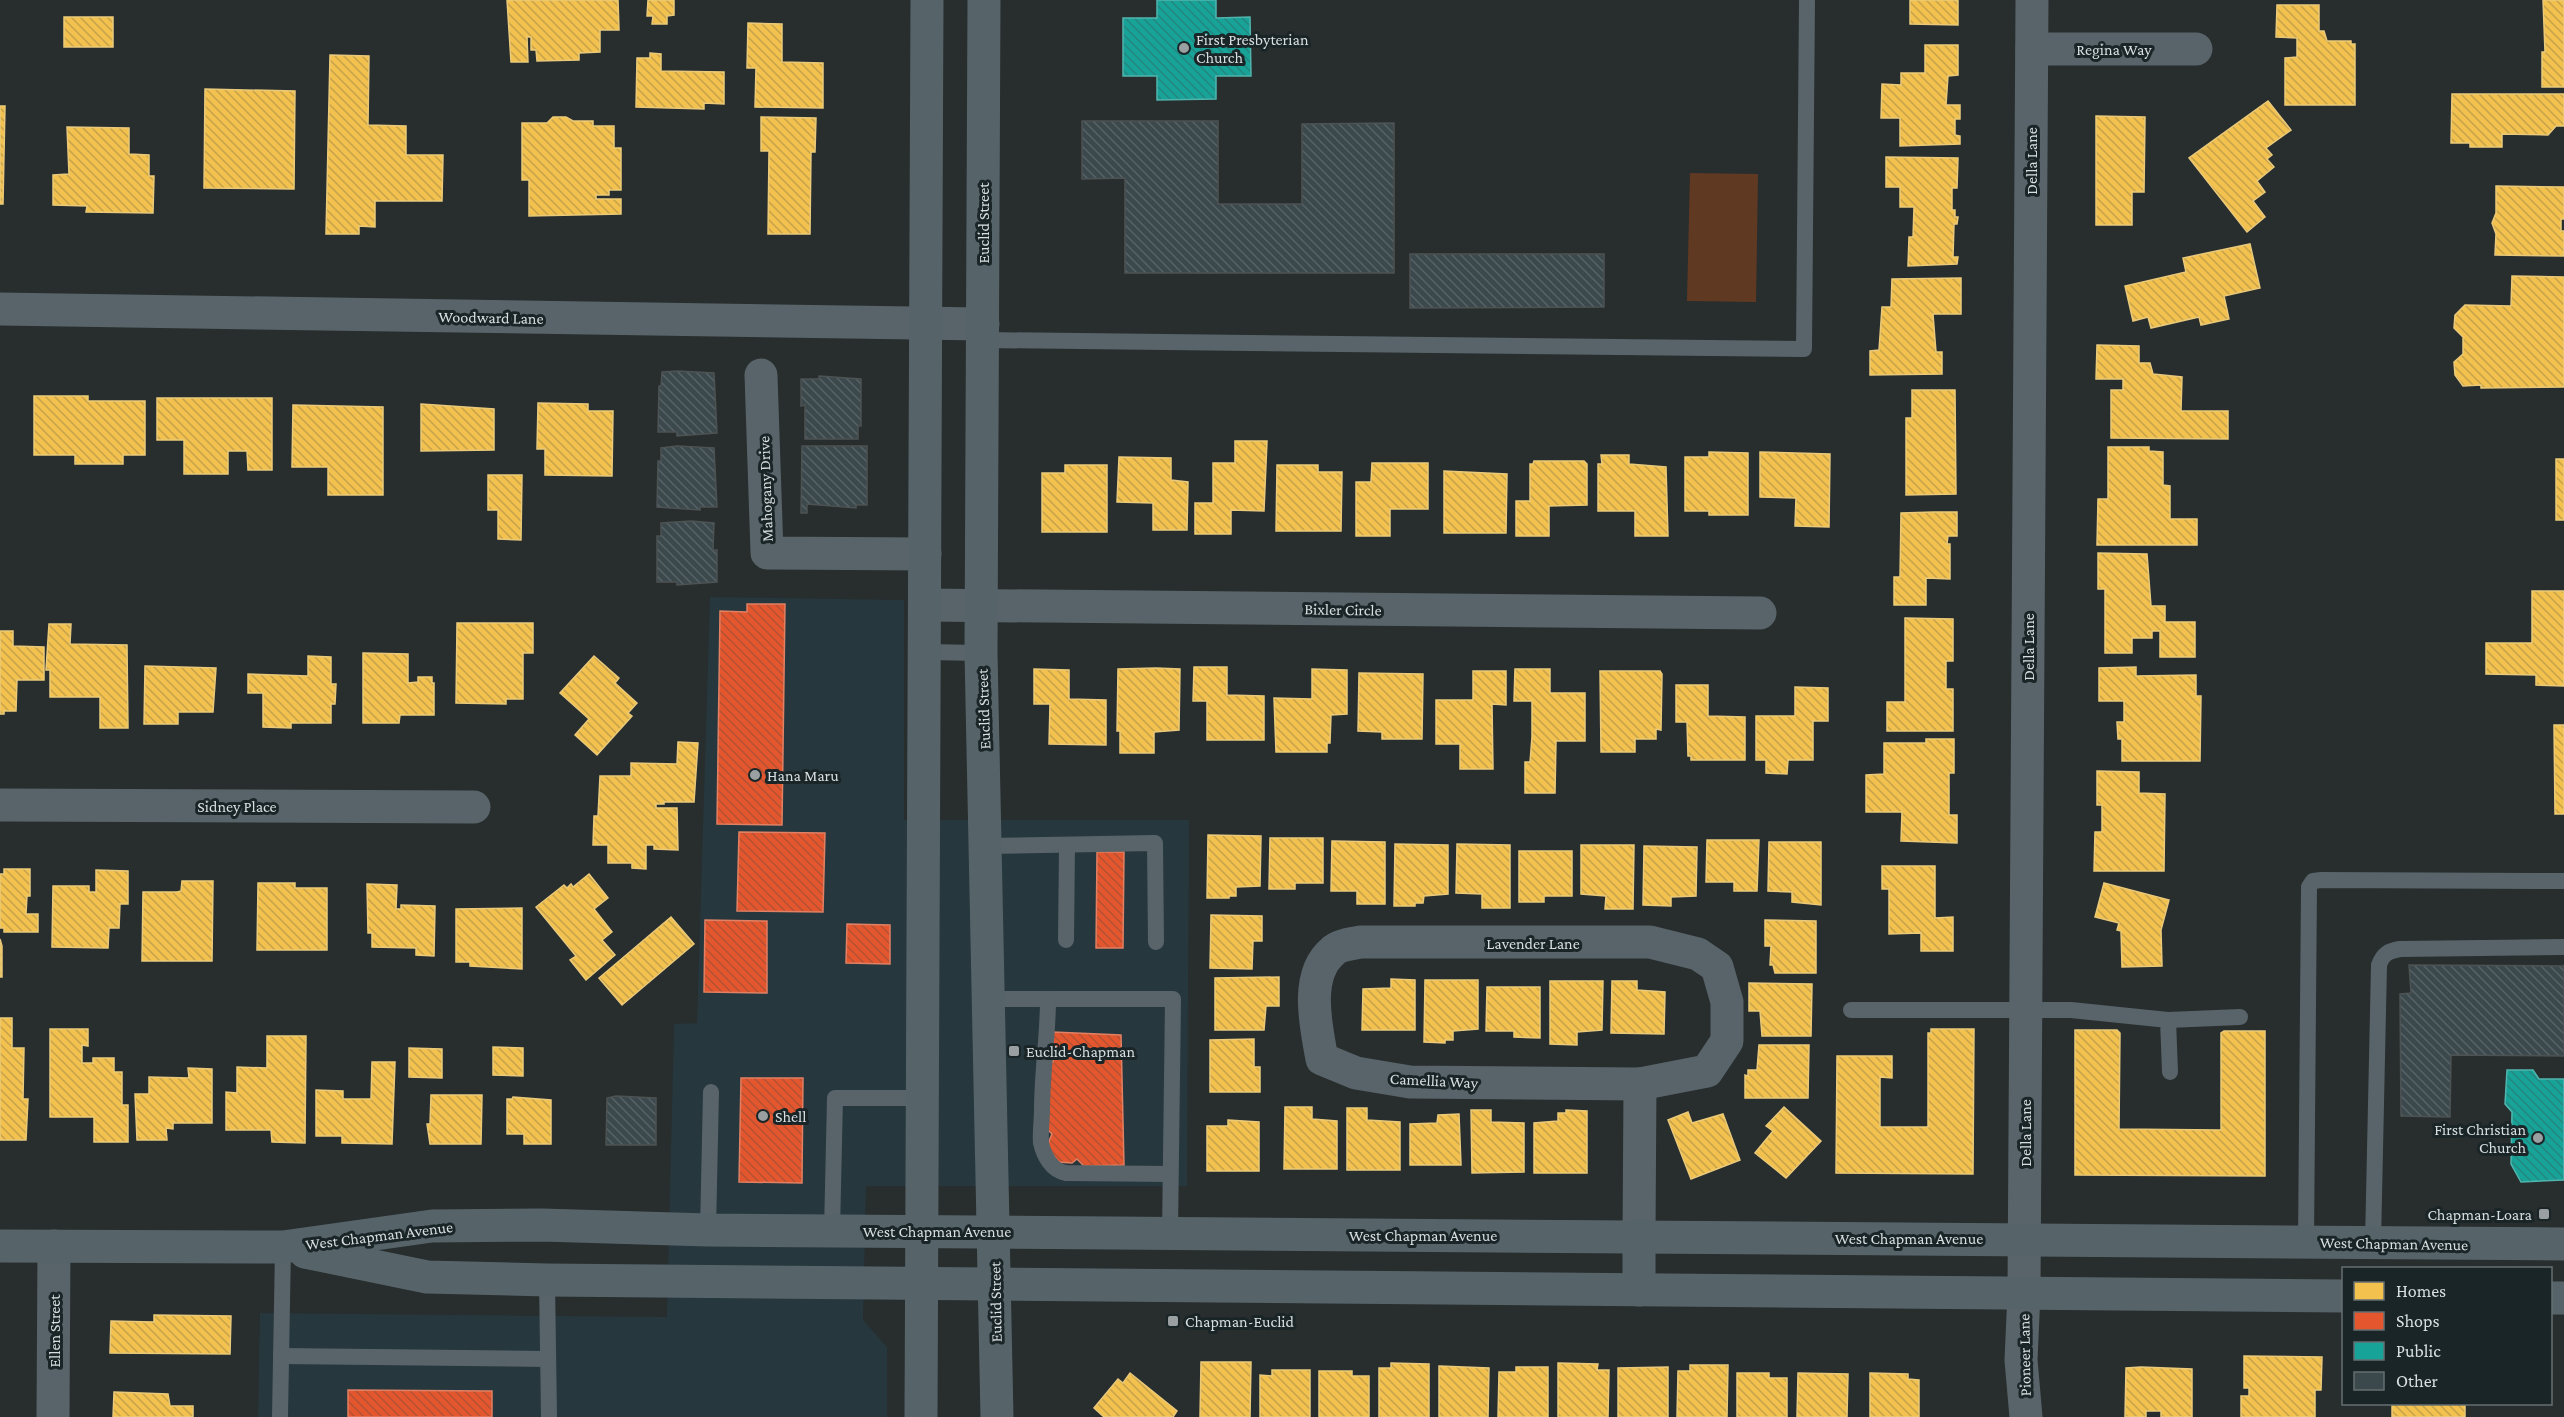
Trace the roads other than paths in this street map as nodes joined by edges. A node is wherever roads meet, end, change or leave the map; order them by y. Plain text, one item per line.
1 (927, 0) edge
2 (984, 0) edge
3 (1807, 0) edge
4 (2032, 0) edge
5 (2032, 48) junction
6 (2196, 49) dead end
7 (0, 309) edge
8 (926, 324) junction
9 (983, 332) junction
10 (761, 375) dead end
11 (925, 554) junction
12 (925, 605) junction
13 (981, 605) junction
14 (1760, 613) dead end
15 (925, 652) junction
16 (981, 652) junction
17 (0, 805) edge
18 (474, 807) dead end
19 (1067, 845) junction
20 (986, 846) junction
21 (2564, 881) edge
22 (1065, 940) dead end
23 (1156, 942) dead end
24 (2564, 947) edge
25 (1318, 970) joint
26 (988, 999) junction
27 (1048, 999) junction
28 (1727, 1002) joint
29 (1851, 1010) dead end
30 (2025, 1010) junction
31 (2240, 1017) dead end
32 (2168, 1020) junction
33 (2170, 1072) dead end
34 (1640, 1084) junction
35 (711, 1092) dead end
36 (922, 1098) junction
37 (1170, 1174) junction
38 (708, 1230) junction
39 (832, 1231) junction
40 (922, 1231) junction
41 (994, 1231) junction
42 (1170, 1234) junction
43 (1639, 1236) junction
44 (2024, 1239) junction
45 (2306, 1242) junction
46 (2373, 1243) junction
47 (2564, 1244) edge
48 (0, 1246) edge
49 (54, 1246) junction
50 (283, 1247) junction
51 (547, 1280) junction
52 (922, 1283) junction
53 (995, 1284) junction
54 (1640, 1290) junction
55 (2024, 1293) junction
56 (2342, 1296) edge
57 (281, 1356) junction
58 (547, 1359) junction
59 (53, 1417) edge
60 (280, 1417) edge
61 (549, 1417) edge
62 (921, 1417) edge
63 (997, 1417) edge
64 (2026, 1417) edge

1 - 8 main road
2 - 9 main road, Euclid Street
3 - 9 lane
4 - 5 street, Della Lane
5 - 6 street, Regina Way
5 - 30 street, Della Lane
7 - 8 street, Woodward Lane
8 - 9 street, Woodward Lane
8 - 11 main road
9 - 13 main road, Euclid Street
10 - 11 street, Mahogany Drive
11 - 12 main road
12 - 13 street, Bixler Circle
12 - 15 main road
13 - 14 street, Bixler Circle
13 - 16 main road, Euclid Street
15 - 16 lane
15 - 36 main road
16 - 20 main road, Euclid Street
17 - 18 street, Sidney Place
19 - 20 lane
19 - 22 lane
19 - 23 lane
20 - 26 main road, Euclid Street
21 - 45 lane
24 - 46 lane
25 - 28 street, Lavender Lane
25 - 34 street, Camellia Way
26 - 27 lane
26 - 41 main road, Euclid Street
27 - 37 lane
27 - 37 lane
28 - 34 street, Camellia Way
29 - 30 lane
30 - 32 lane
30 - 44 street, Della Lane
31 - 32 lane
32 - 33 lane
34 - 43 street
35 - 38 lane
36 - 39 lane
36 - 40 main road
37 - 42 lane
38 - 39 main road, West Chapman Avenue
38 - 50 main road, West Chapman Avenue
39 - 40 main road, West Chapman Avenue
40 - 41 main road, West Chapman Avenue
40 - 52 main road
41 - 42 main road, West Chapman Avenue
41 - 53 main road, Euclid Street
42 - 43 main road, West Chapman Avenue
43 - 44 main road, West Chapman Avenue
43 - 54 main road
44 - 45 main road, West Chapman Avenue
44 - 55 street, Della Lane
45 - 46 main road, West Chapman Avenue
46 - 47 main road, West Chapman Avenue
48 - 49 main road, West Chapman Avenue
49 - 50 main road, West Chapman Avenue
49 - 59 street, Ellen Street
50 - 51 main road, West Chapman Avenue
50 - 57 lane
51 - 52 main road, West Chapman Avenue
51 - 58 lane
52 - 53 main road, West Chapman Avenue
52 - 62 main road
53 - 54 main road, West Chapman Avenue
53 - 63 main road, Euclid Street
54 - 55 main road, West Chapman Avenue
55 - 56 main road, West Chapman Avenue
55 - 64 street, Pioneer Lane
57 - 58 lane
57 - 60 lane
58 - 61 lane

